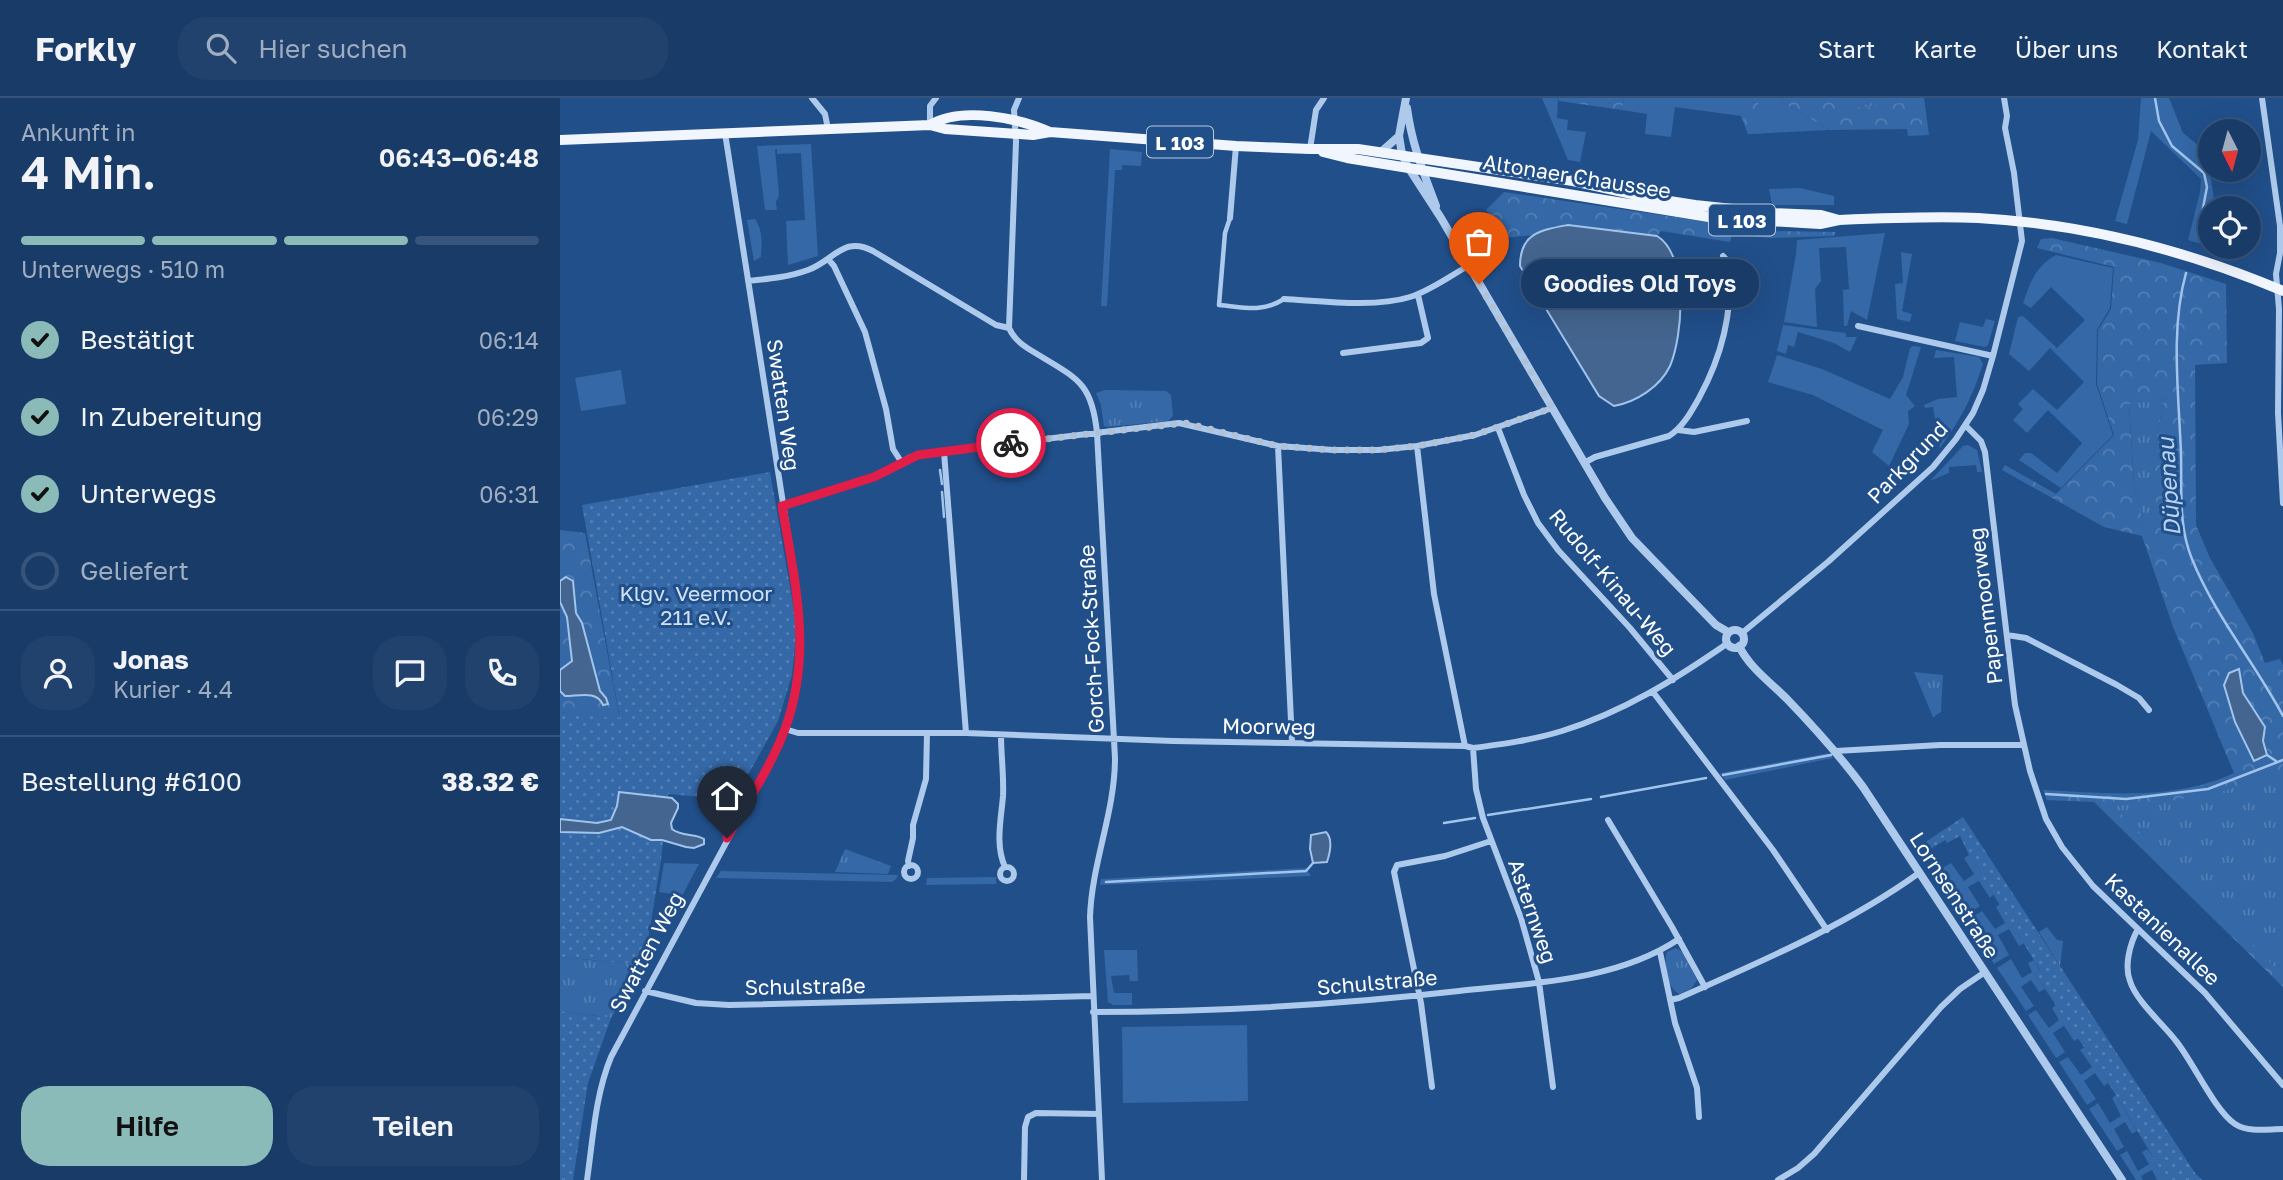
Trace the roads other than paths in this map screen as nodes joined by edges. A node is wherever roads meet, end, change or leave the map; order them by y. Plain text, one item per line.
1 (812, 98) edge
2 (936, 98) edge
3 (1019, 98) edge
4 (1324, 98) edge
5 (2004, 98) edge
6 (2262, 98) edge
7 (1406, 100) edge
8 (1013, 120) junction
9 (930, 125) junction
10 (828, 129) junction
11 (1050, 132) junction
12 (725, 133) junction
13 (1015, 133) junction
14 (1399, 136) junction
15 (560, 140) edge
16 (1236, 146) junction
17 (1310, 149) junction
18 (1381, 152) junction
19 (1402, 154) junction
20 (1416, 156) junction
21 (1408, 167) junction
22 (1423, 170) junction
23 (1230, 218) joint
24 (1441, 218) junction
25 (1839, 219) junction
26 (2020, 222) junction
27 (2282, 253) edge
28 (1723, 256) dead end
29 (828, 259) junction
30 (1468, 266) junction
31 (748, 281) junction
32 (2280, 290) edge
33 (1418, 295) junction
34 (1284, 299) joint
35 (1858, 326) dead end
36 (1009, 328) junction
37 (1343, 353) dead end
38 (1993, 356) junction
39 (1552, 408) junction
40 (1747, 421) dead end
41 (1966, 426) junction
42 (1498, 428) junction
43 (1678, 430) junction
44 (1097, 433) junction
45 (1278, 446) junction
46 (1417, 446) junction
47 (944, 452) junction
48 (902, 463) junction
49 (1584, 463) junction
50 (2283, 503) edge
51 (782, 506) junction
52 (1728, 632) junction
53 (1742, 633) junction
54 (2007, 635) junction
55 (1728, 643) junction
56 (1739, 646) junction
57 (1673, 680) junction
58 (1653, 692) junction
59 (2149, 710) dead end
60 (785, 729) junction
61 (927, 733) junction
62 (965, 733) junction
63 (1001, 735) junction
64 (1114, 739) junction
65 (1292, 742) junction
66 (2023, 745) junction
67 (1465, 746) junction
68 (1473, 748) junction
69 (1836, 751) junction
70 (2035, 787) joint
71 (1608, 820) dead end
72 (1491, 841) junction
73 (909, 866) dead end
74 (1005, 867) dead end
75 (1919, 873) junction
76 (2137, 929) junction
77 (1827, 930) junction
78 (1679, 939) junction
79 (1660, 952) junction
80 (1985, 972) junction
81 (1539, 982) junction
82 (1705, 987) junction
83 (645, 991) junction
84 (1092, 996) junction
85 (1419, 996) junction
86 (1670, 1000) junction
87 (1093, 1012) junction
88 (2283, 1085) edge
89 (1432, 1087) dead end
90 (1553, 1087) dead end
91 (1099, 1114) junction
92 (1699, 1117) dead end
93 (2283, 1129) edge
94 (587, 1180) edge
95 (1024, 1180) edge
96 (1102, 1180) edge
97 (1779, 1180) edge
98 (2122, 1180) edge

1 - 10 street
2 - 9 street
3 - 8 street
4 - 17 street
5 - 26 street, Parkgrund
6 - 27 street
7 - 14 street
7 - 20 street
8 - 9 main road, Altonaer Chaussee
8 - 11 main road, Altonaer Chaussee / L 103
8 - 13 street
9 - 10 main road
9 - 13 main road, Altonaer Chaussee
10 - 12 main road
11 - 13 main road, Altonaer Chaussee / L 103
11 - 16 main road, Altonaer Chaussee / L 103
12 - 15 main road
12 - 31 street, Swatten Weg
13 - 36 street
14 - 18 street
14 - 19 street
16 - 17 main road, Altonaer Chaussee / L 103
16 - 23 street
17 - 18 main road, Altonaer Chaussee / L 103
17 - 21 main road, Altonaer Chaussee / L 103
18 - 19 main road, Altonaer Chaussee / L 103
19 - 20 main road, Altonaer Chaussee / L 103
19 - 21 street
20 - 21 street
20 - 22 street
20 - 25 main road, Altonaer Chaussee / L 103
21 - 22 main road, Altonaer Chaussee / L 103
21 - 24 street
22 - 24 street
22 - 25 main road, Altonaer Chaussee / L 103
23 - 34 street
24 - 30 street
25 - 26 main road, Altonaer Chaussee / L 103
26 - 32 main road, Altonaer Chaussee / L 103
26 - 38 street, Parkgrund
27 - 32 street
28 - 43 street
29 - 31 street
29 - 36 street
29 - 48 street
30 - 33 street
30 - 39 street
31 - 51 street, Swatten Weg
32 - 50 street
33 - 34 street
33 - 37 street
35 - 38 street
36 - 44 street, Gorch-Fock-Straße
38 - 41 street, Parkgrund
39 - 42 street
39 - 49 street
40 - 43 street
41 - 53 street, Parkgrund
41 - 54 street, Papenmoorweg
42 - 46 street
42 - 57 street, Rudolf-Kinau-Weg
43 - 49 street
44 - 45 street
44 - 47 street
44 - 64 street, Gorch-Fock-Straße
45 - 46 street
45 - 65 street
46 - 67 street
47 - 48 street
47 - 62 street
48 - 51 street
49 - 52 street
51 - 60 street, Swatten Weg
52 - 53 street
52 - 55 street
53 - 56 street
54 - 59 street
54 - 66 street, Papenmoorweg
55 - 56 street
55 - 57 street, Moorweg
56 - 69 street, Lornsenstraße
57 - 58 street, Moorweg
58 - 68 street, Moorweg
58 - 77 street
60 - 61 street, Moorweg
60 - 83 street, Swatten Weg
61 - 62 street, Moorweg
61 - 73 street
62 - 63 street, Moorweg
63 - 64 street, Moorweg
63 - 74 street
64 - 65 street, Moorweg
64 - 84 street, Gorch-Fock-Straße
65 - 67 street, Moorweg
66 - 69 street
66 - 70 street, Papenmoorweg
67 - 68 street, Moorweg
68 - 72 street, Asternweg
69 - 75 street, Lornsenstraße
70 - 76 street, Kastanienallee
71 - 78 street
72 - 81 street, Asternweg
72 - 85 street
75 - 77 street
75 - 80 street, Lornsenstraße
76 - 88 street, Kastanienallee
76 - 93 street
77 - 82 street
78 - 79 street, Schulstraße
78 - 82 street
79 - 81 street, Schulstraße
79 - 86 street
80 - 97 street
80 - 98 street, Lornsenstraße
81 - 85 street, Schulstraße
81 - 90 street, Asternweg
82 - 86 street
83 - 84 street, Schulstraße
83 - 94 street, Swatten Weg
84 - 87 street, Gorch-Fock-Straße
85 - 87 street, Schulstraße
85 - 89 street
86 - 92 street
87 - 91 street, Gorch-Fock-Straße
91 - 95 street
91 - 96 street, Gorch-Fock-Straße

